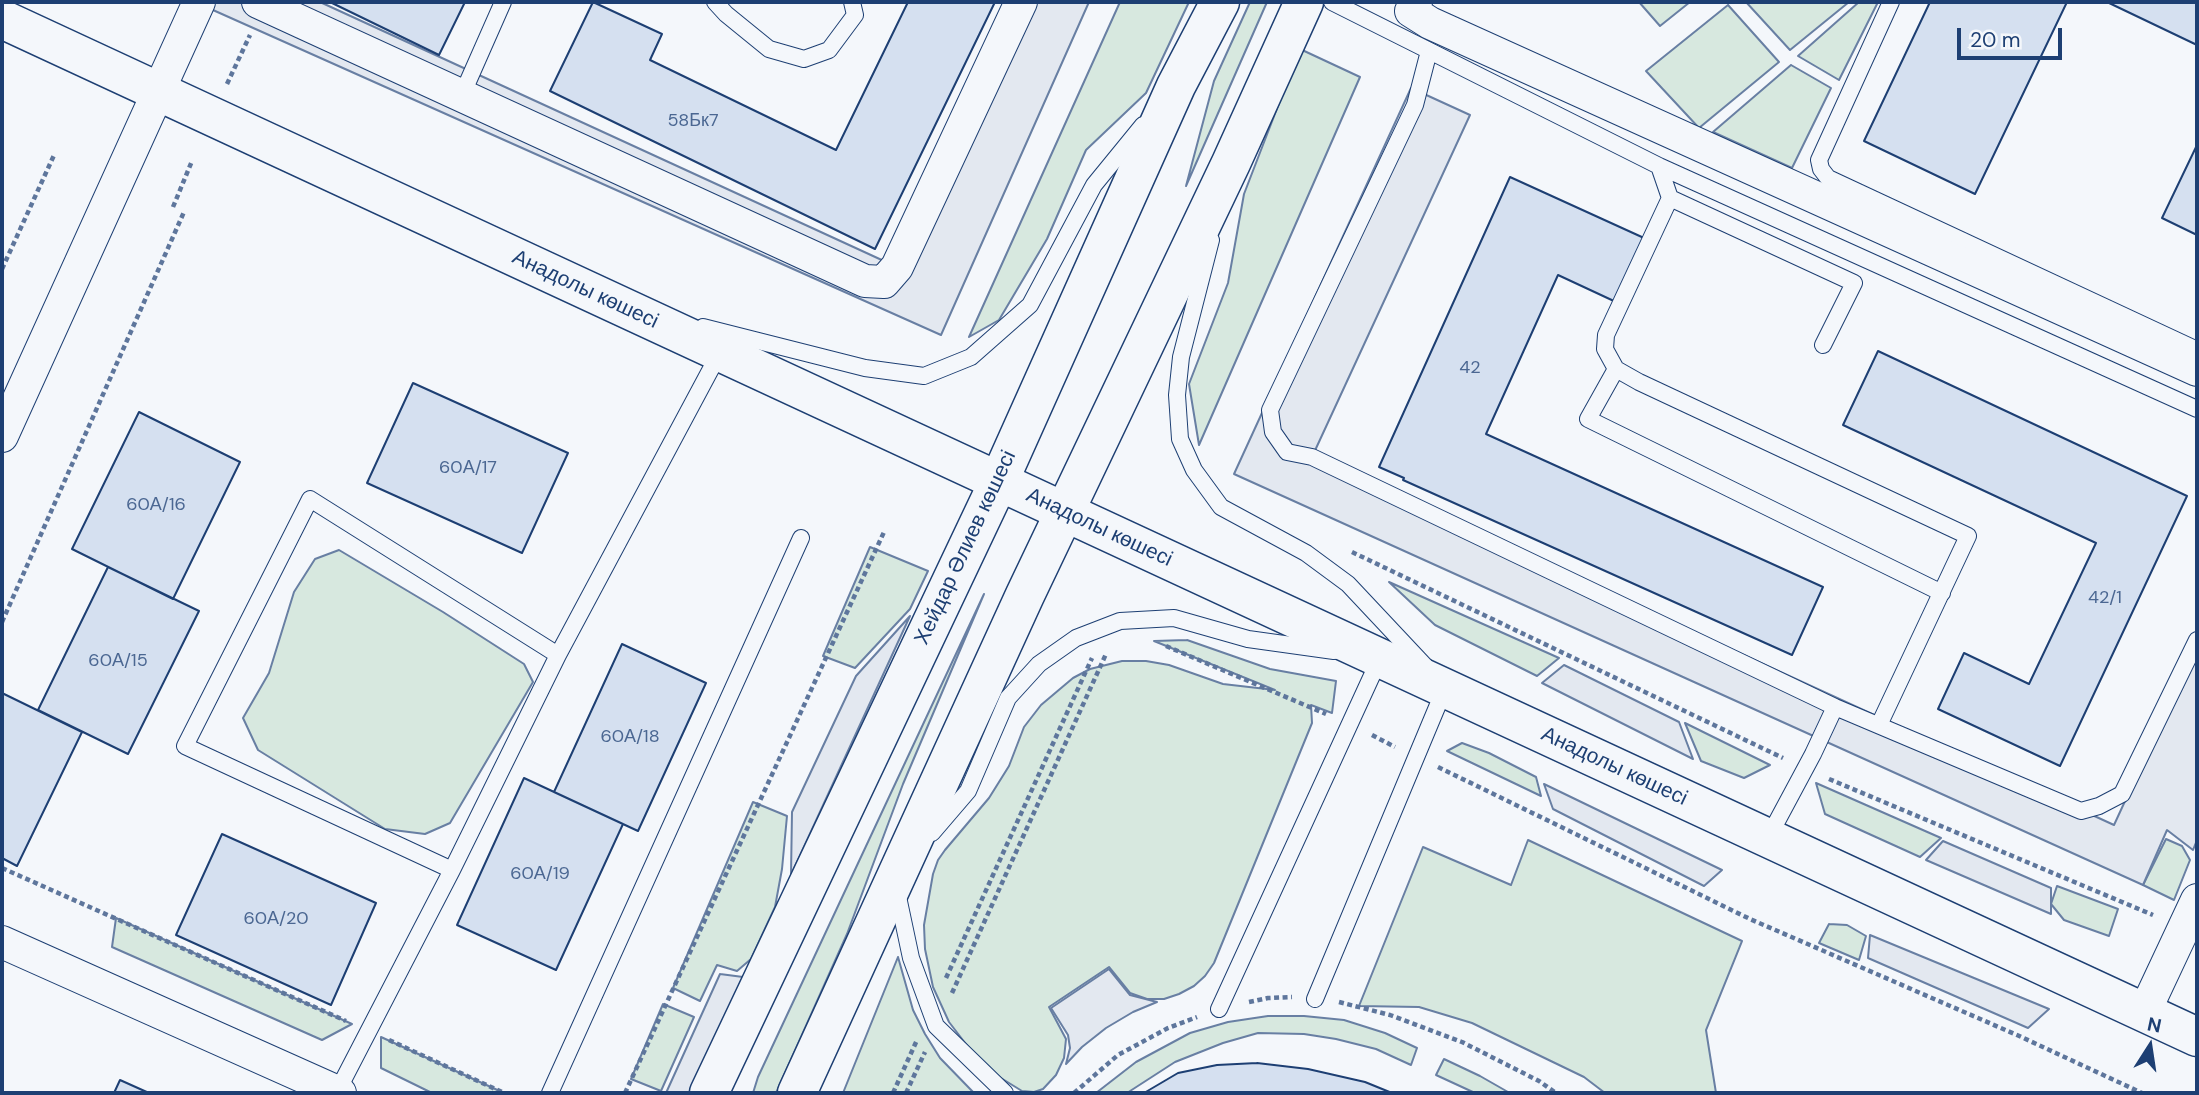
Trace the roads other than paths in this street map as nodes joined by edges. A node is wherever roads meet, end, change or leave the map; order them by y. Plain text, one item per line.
1 (199, 2) edge
2 (503, 2) edge
3 (715, 2) edge
4 (852, 2) edge
5 (1021, 2) edge
6 (1220, 2) edge
7 (1304, 2) edge
8 (1332, 2) edge
9 (1416, 2) edge
10 (1891, 2) edge
11 (255, 16) edge
12 (2, 19) edge
13 (1429, 51) junction
14 (1176, 86) junction
15 (158, 91) junction
16 (462, 95) junction
17 (1231, 163) junction
18 (1659, 166) junction
19 (1670, 198) junction
20 (621, 306) junction
21 (1823, 345) dead end
22 (2197, 349) edge
23 (720, 352) junction
24 (1616, 369) junction
25 (2197, 370) edge
26 (2197, 408) edge
27 (2, 436) edge
28 (999, 481) junction
29 (1065, 512) junction
30 (801, 538) dead end
31 (1942, 593) junction
32 (2197, 640) edge
33 (558, 655) junction
34 (1380, 658) junction
35 (1446, 689) junction
36 (1835, 707) junction
37 (1879, 725) junction
38 (1768, 838) junction
39 (452, 870) junction
40 (895, 881) junction
41 (2197, 900) edge
42 (2, 942) edge
43 (1315, 999) road end
44 (1219, 1009) road end
45 (2144, 1013) junction
46 (2197, 1037) edge
47 (338, 1093) edge
48 (550, 1093) edge
49 (709, 1093) edge
50 (797, 1093) edge
51 (1005, 1093) edge

1 - 15 street
2 - 16 lane
3 - 4 lane
5 - 16 street
6 - 14 street, Хейдар Әлиев көшесі
7 - 17 street
8 - 13 lane
9 - 25 street
10 - 22 lane
11 - 16 street
12 - 15 street, Анадолы көшесі
13 - 18 lane
13 - 36 lane
14 - 20 lane
14 - 28 street, Хейдар Әлиев көшесі
15 - 20 street, Анадолы көшесі
15 - 27 street
17 - 29 street
17 - 35 lane
18 - 19 lane
18 - 26 lane
19 - 21 lane
19 - 24 lane
20 - 23 street, Анадолы көшесі
23 - 28 street, Анадолы көшесі
23 - 33 lane
24 - 31 lane
24 - 31 lane
28 - 29 street, Анадолы көшесі
28 - 49 street, Хейдар Әлиев көшесі
29 - 34 street, Анадолы көшесі
29 - 40 street
30 - 48 lane
31 - 37 lane
32 - 37 lane
33 - 39 lane
33 - 39 lane
34 - 35 street, Анадолы көшесі
34 - 40 lane
34 - 44 lane
35 - 38 street, Анадолы көшесі
35 - 43 lane
36 - 37 lane
36 - 38 lane
38 - 45 street, Анадолы көшесі
39 - 47 lane
40 - 50 street
40 - 51 lane
41 - 45 street
42 - 47 street
45 - 46 street, Анадолы көшесі

